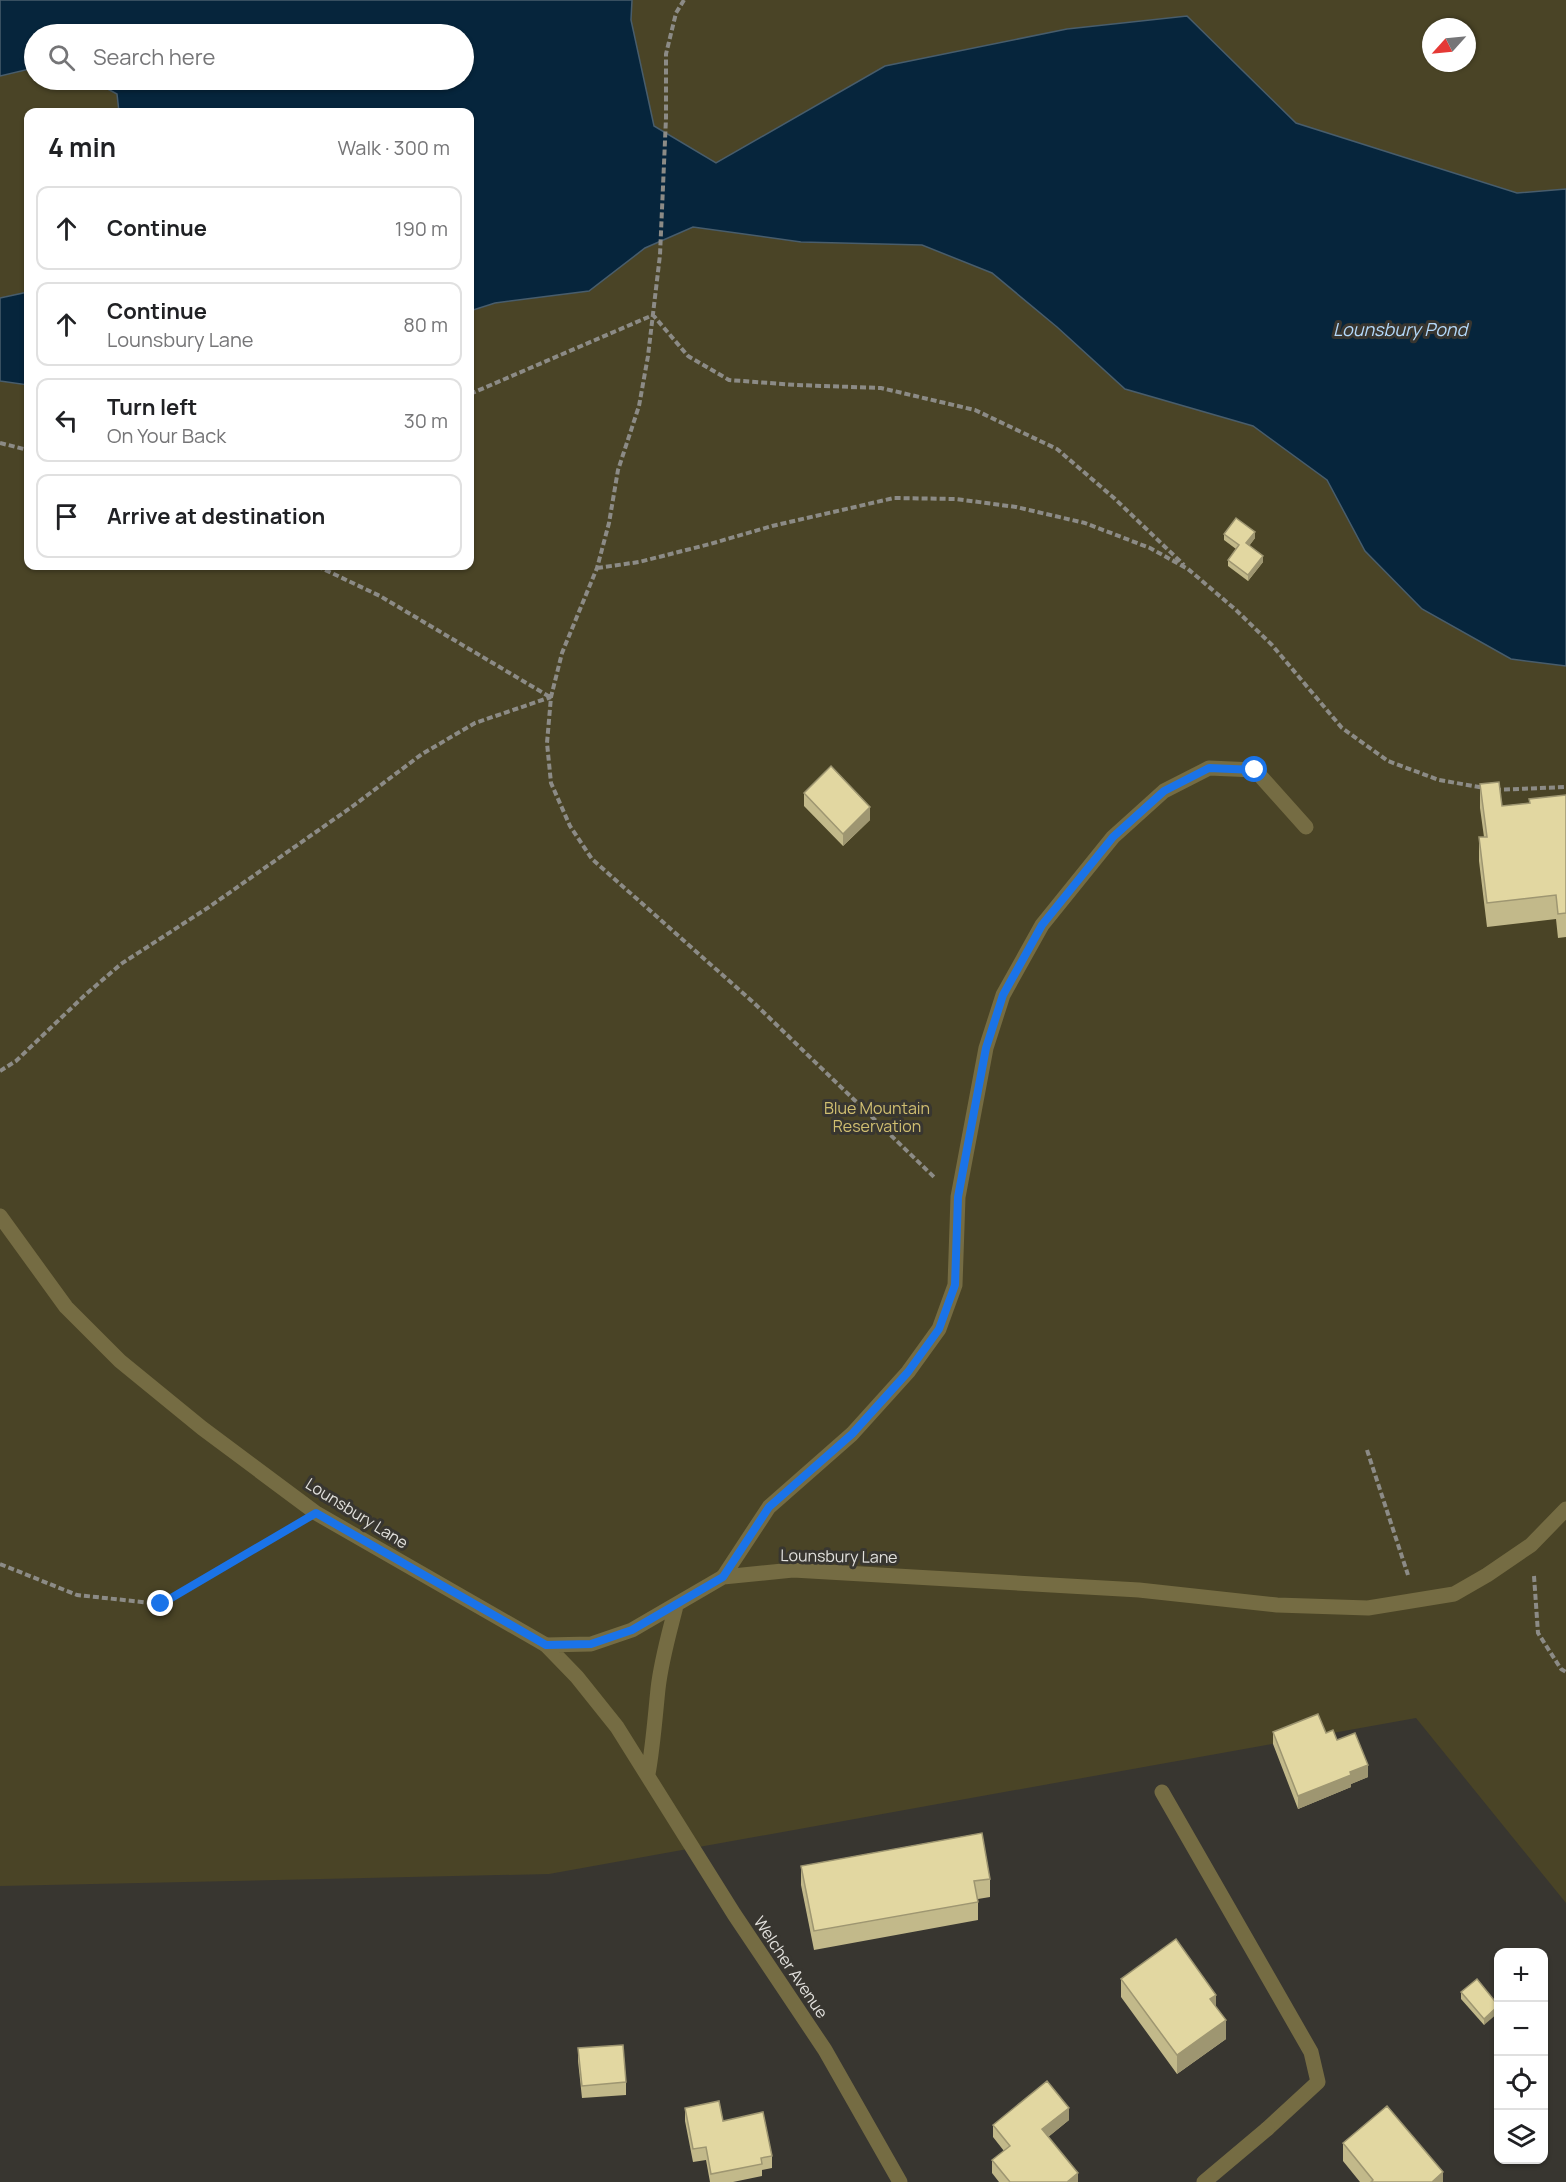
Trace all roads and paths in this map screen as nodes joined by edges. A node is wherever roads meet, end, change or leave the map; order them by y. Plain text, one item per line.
1 (684, 0) edge
2 (653, 315) junction
3 (474, 392) edge
4 (0, 443) edge
5 (24, 449) edge
6 (597, 568) junction
7 (1188, 569) junction
8 (325, 570) edge
9 (551, 697) junction
10 (1566, 787) edge
11 (1306, 827) dead end
12 (0, 1071) edge
13 (958, 1197) junction
14 (0, 1216) edge
15 (1367, 1450) dead end
16 (1566, 1509) edge
17 (316, 1513) junction
18 (1531, 1545) junction
19 (0, 1564) edge
20 (723, 1577) junction
21 (1416, 1600) junction
22 (676, 1606) junction
23 (546, 1645) junction
24 (1566, 1672) edge
25 (648, 1774) junction
26 (1162, 1792) dead end
27 (900, 2182) edge
28 (1204, 2182) edge

1 - 2 path
2 - 3 path
2 - 6 path
2 - 7 path
4 - 5 path
6 - 7 path
6 - 9 path
7 - 10 path
8 - 9 path
9 - 12 path
9 - 13 path
11 - 13 street
13 - 20 street
14 - 17 street, Lounsbury Lane
15 - 21 path
16 - 18 street, Lounsbury Lane
17 - 19 path
17 - 23 street, Lounsbury Lane
18 - 21 street, Lounsbury Lane
18 - 24 path
20 - 21 street, Lounsbury Lane
20 - 22 street, Lounsbury Lane
22 - 23 street, Lounsbury Lane
22 - 25 street
23 - 25 street, Welcher Avenue
25 - 27 street, Welcher Avenue
26 - 28 street

